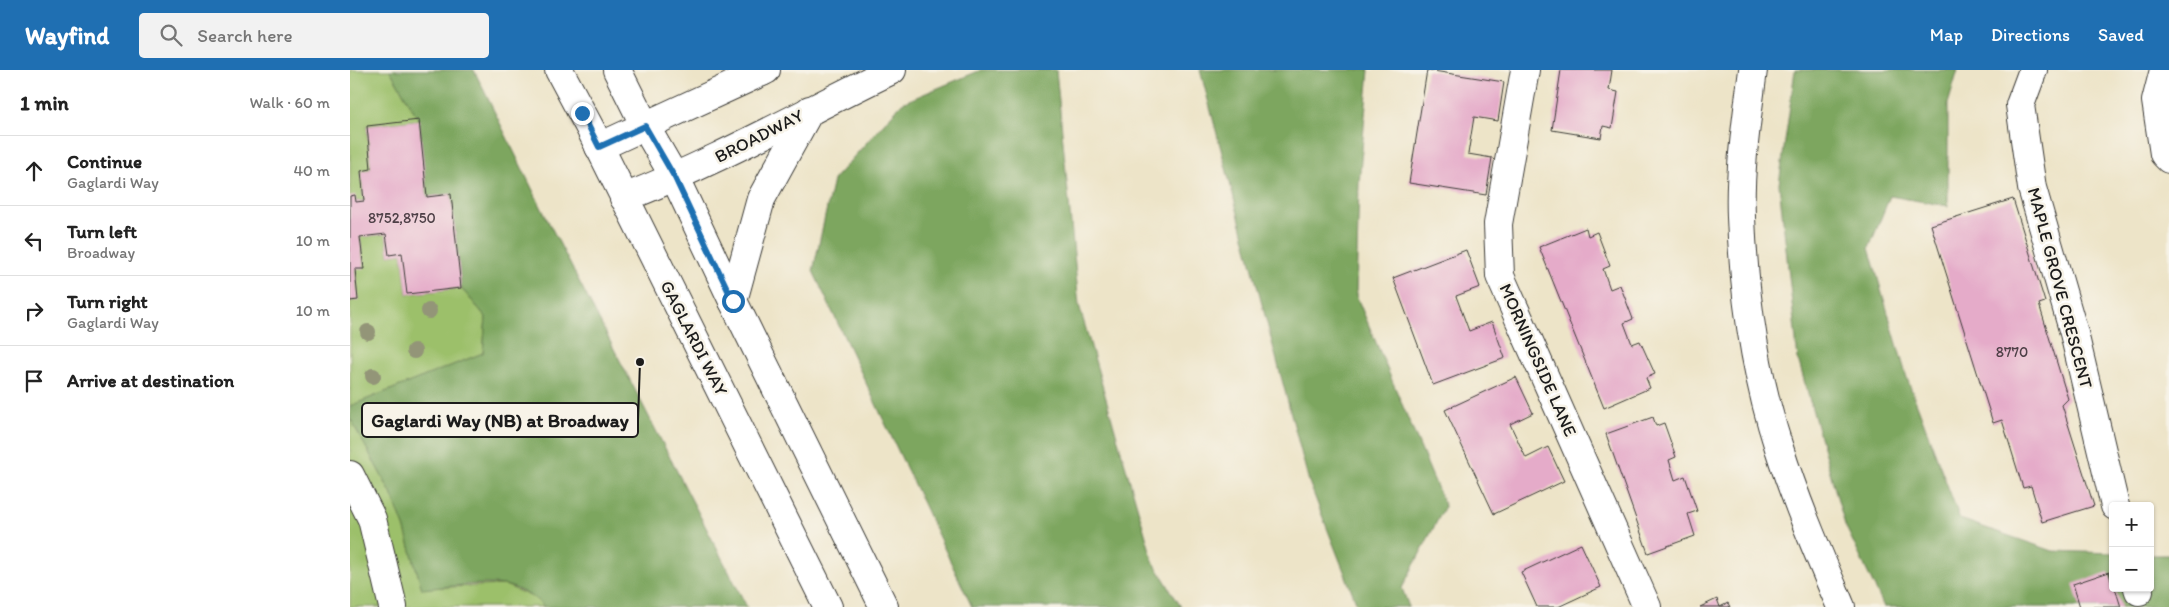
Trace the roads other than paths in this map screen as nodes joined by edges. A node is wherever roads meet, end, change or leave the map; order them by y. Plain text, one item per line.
1 (559, 70) edge
2 (617, 70) edge
3 (892, 70) edge
4 (1525, 70) edge
5 (1754, 70) edge
6 (2033, 70) edge
7 (2164, 70) edge
8 (756, 71) edge
9 (810, 110) junction
10 (645, 126) junction
11 (599, 147) junction
12 (2169, 159) edge
13 (675, 178) junction
14 (624, 198) junction
15 (733, 301) junction
16 (350, 475) edge
17 (2114, 502) edge
18 (393, 607) edge
19 (828, 607) edge
20 (884, 607) edge
21 (1647, 607) edge
22 (1841, 607) edge

1 - 11 street, GAGLARDI WAY
2 - 10 street
3 - 9 street, BROADWAY
4 - 21 street, MORNINGSIDE LANE
5 - 22 street
6 - 17 street, MAPLE GROVE CRESCENT
7 - 12 street
8 - 10 street
9 - 13 street, BROADWAY
9 - 15 street
10 - 11 street
10 - 13 street
11 - 14 street, GAGLARDI WAY
13 - 14 street, BROADWAY
13 - 15 street
14 - 19 street, GAGLARDI WAY
15 - 20 street
16 - 18 street

